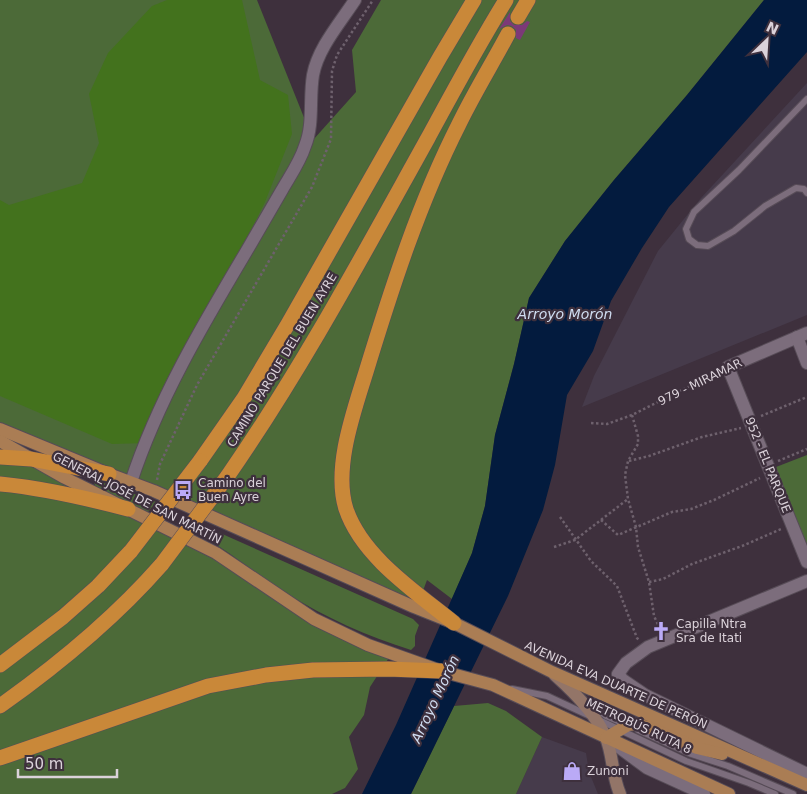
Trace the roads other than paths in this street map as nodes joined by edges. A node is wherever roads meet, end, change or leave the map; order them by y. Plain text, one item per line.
1 (355, 0) edge
2 (474, 0) edge
3 (506, 0) edge
4 (528, 0) edge
5 (518, 17) dead end
6 (508, 34) dead end
7 (807, 99) edge
8 (807, 193) edge
9 (802, 335) edge
10 (807, 363) edge
11 (728, 368) joint
12 (0, 429) edge
13 (0, 441) edge
14 (0, 457) edge
15 (30, 459) junction
16 (110, 474) junction
17 (132, 482) junction
18 (0, 484) edge
19 (128, 510) junction
20 (807, 562) edge
21 (807, 581) edge
22 (418, 602) junction
23 (454, 623) joint
24 (35, 638) junction
25 (0, 652) edge
26 (0, 665) edge
27 (441, 671) junction
28 (552, 672) junction
29 (493, 685) junction
30 (580, 698) junction
31 (0, 706) edge
32 (593, 718) junction
33 (623, 727) junction
34 (606, 738) junction
35 (697, 748) junction
36 (0, 758) edge
37 (744, 758) junction
38 (728, 766) junction
39 (807, 774) edge
40 (807, 785) edge
41 (620, 794) edge
42 (704, 794) edge
43 (730, 794) edge
44 (775, 794) edge
45 (793, 794) edge

1 - 17 street
2 - 24 highway, CAMINO PARQUE DEL BUEN AYRE, bridge
3 - 31 highway, CAMINO PARQUE DEL BUEN AYRE, bridge
4 - 5 highway
6 - 22 highway
7 - 8 lane
9 - 10 street
9 - 11 street, 979 - MIRAMAR
11 - 20 street, 952 - EL PARQUE
12 - 16 main road, GENERAL JOSÉ DE SAN MARTÍN
13 - 15 main road, GENERAL JOSÉ DE SAN MARTÍN
14 - 15 highway
15 - 16 highway
15 - 19 main road, GENERAL JOSÉ DE SAN MARTÍN
16 - 17 main road, GENERAL JOSÉ DE SAN MARTÍN
17 - 22 main road, GENERAL JOSÉ DE SAN MARTÍN
18 - 19 highway
19 - 27 main road, GENERAL JOSÉ DE SAN MARTÍN
21 - 39 street, AVENIDA EVA DUARTE DE PERÓN
22 - 23 highway
23 - 28 main road, AVENIDA EVA DUARTE DE PERÓN
24 - 25 highway
24 - 26 highway, CAMINO PARQUE DEL BUEN AYRE
27 - 29 main road
27 - 36 highway
28 - 30 main road
28 - 37 main road, AVENIDA EVA DUARTE DE PERÓN
29 - 32 lane, METROBÚS RUTA 8
29 - 34 main road
30 - 32 main road
30 - 33 lane, METROBÚS RUTA 8
32 - 33 lane, METROBÚS RUTA 8
32 - 34 main road
33 - 34 main road
33 - 35 main road
33 - 38 lane, METROBÚS RUTA 8
33 - 44 lane, METROBÚS RUTA 8
34 - 41 main road
34 - 42 street
34 - 43 main road
35 - 37 main road
35 - 38 lane, METROBÚS RUTA 8
37 - 40 main road, AVENIDA EVA DUARTE DE PERÓN
38 - 45 lane, METROBÚS RUTA 8

